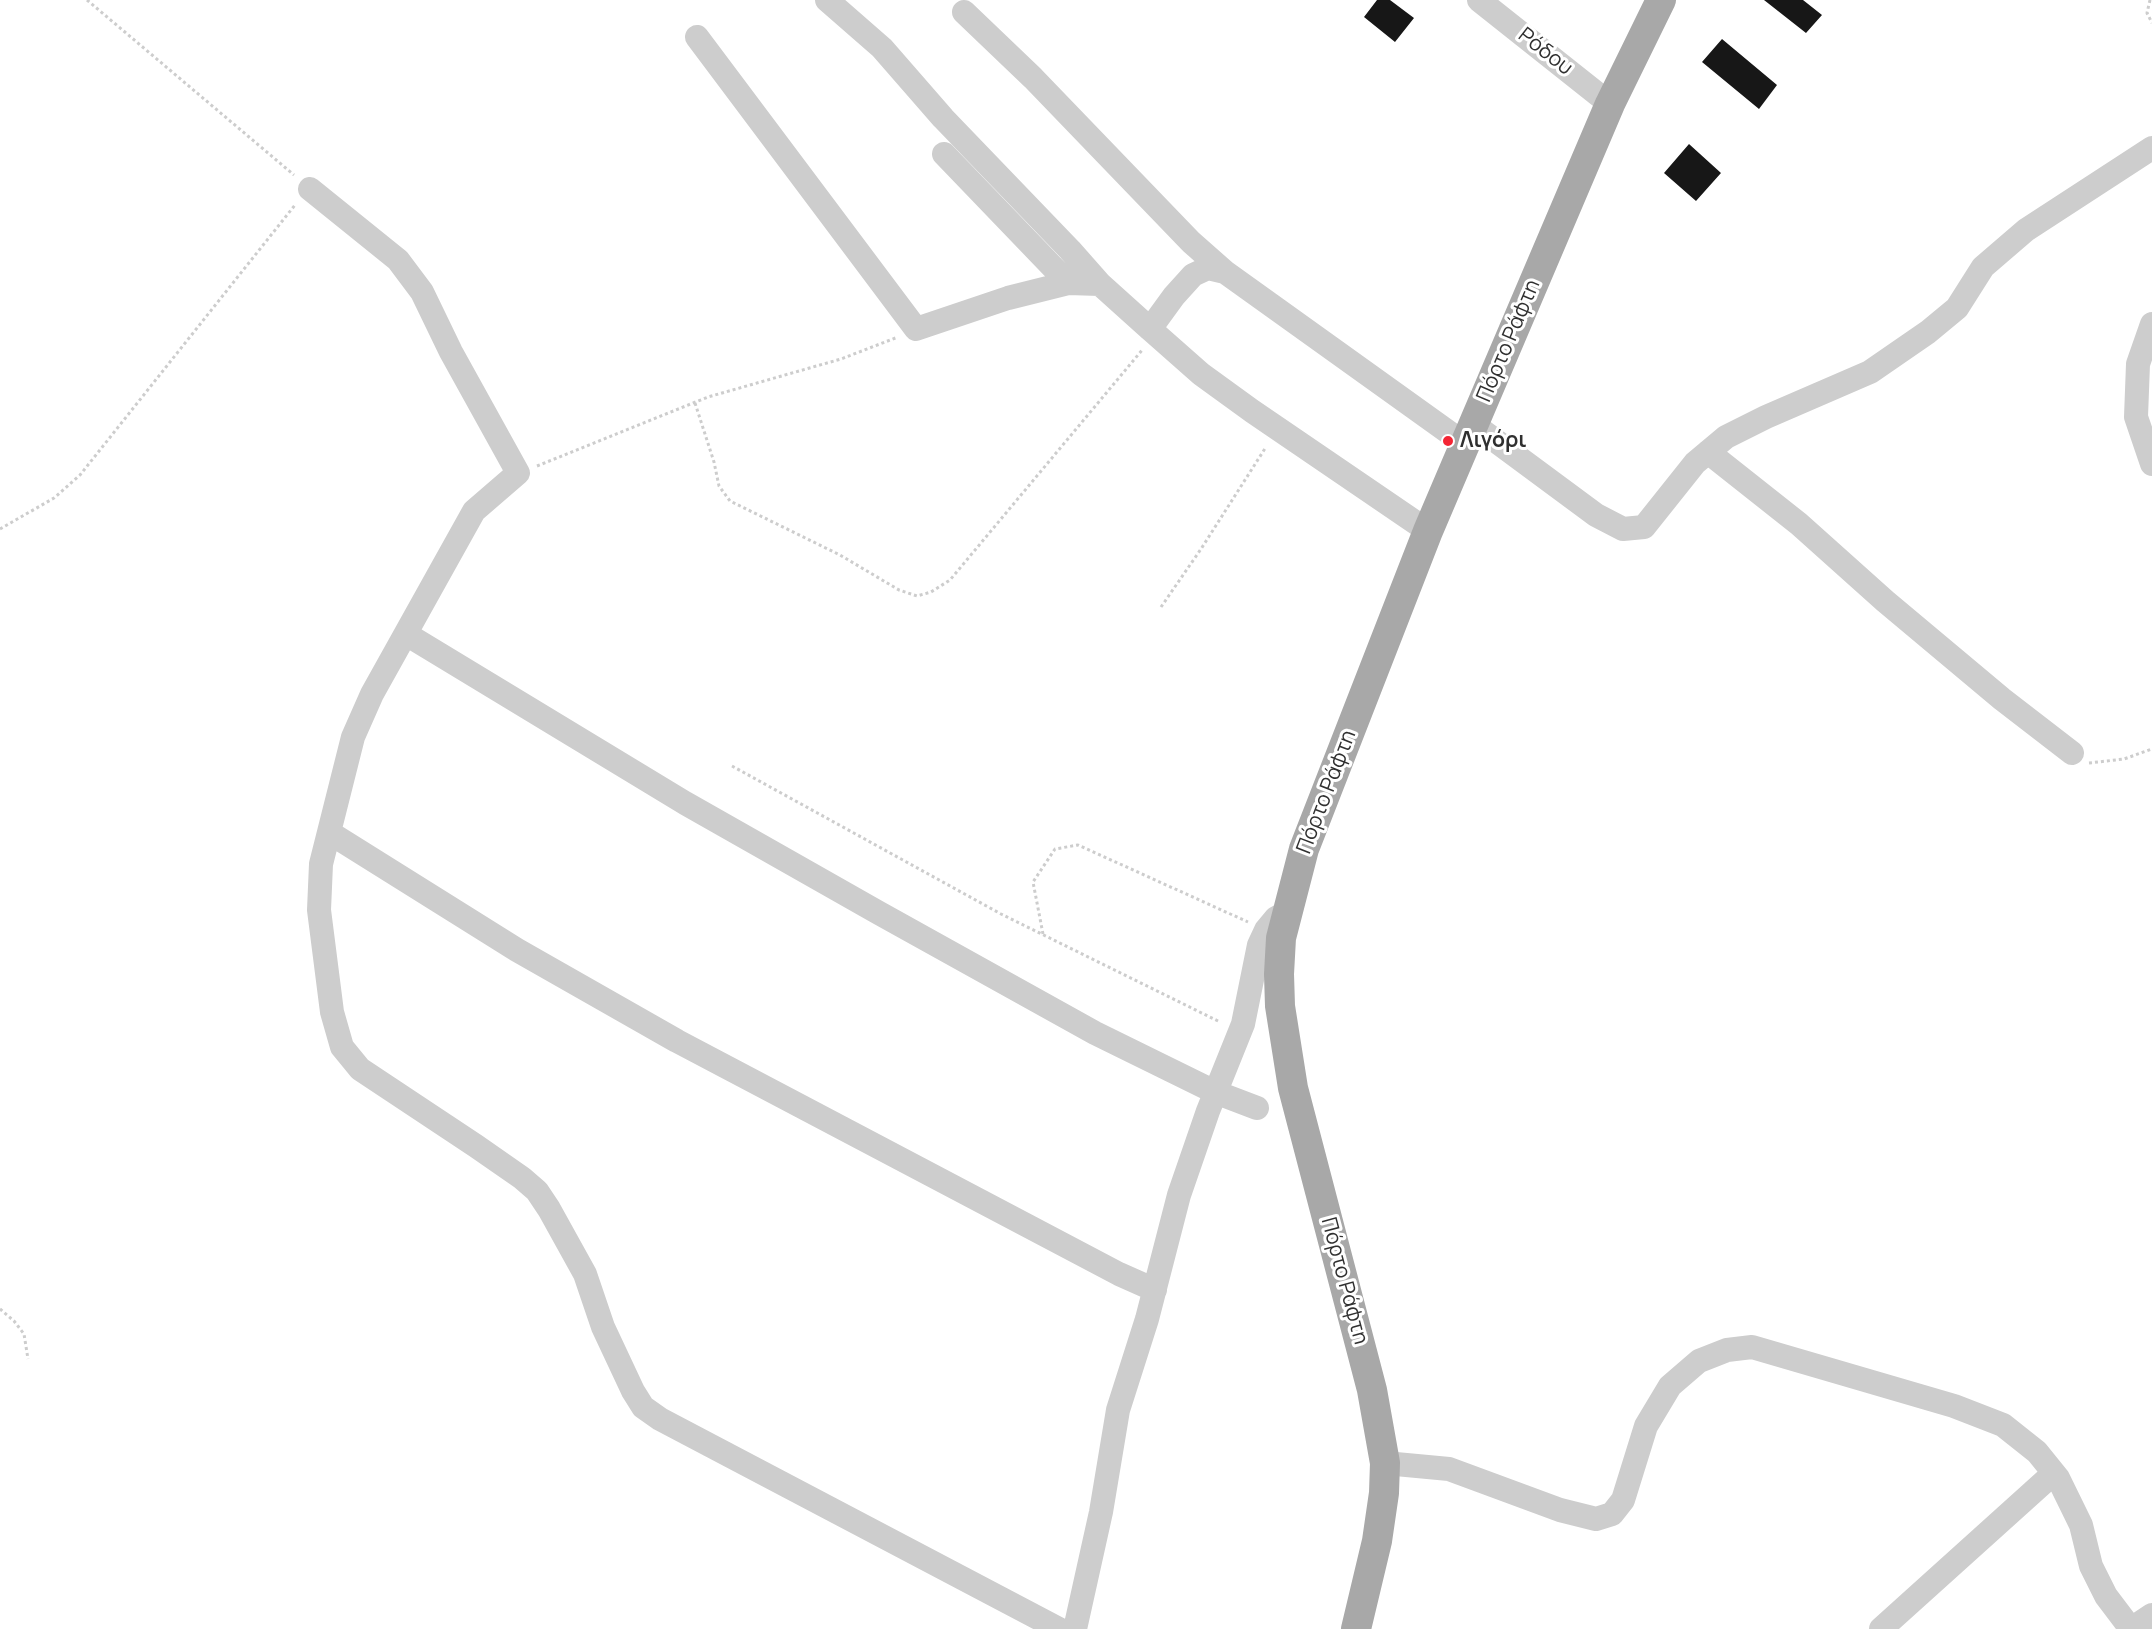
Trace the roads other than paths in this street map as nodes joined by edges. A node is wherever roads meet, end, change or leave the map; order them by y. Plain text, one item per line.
1 (826, 0) edge
2 (1479, 0) edge
3 (1661, 0) edge
4 (964, 12) dead end
5 (697, 37) dead end
6 (1610, 104) junction
7 (2152, 148) edge
8 (944, 154) dead end
9 (310, 189) road end
10 (1225, 272) junction
11 (1068, 283) junction
12 (1100, 284) junction
13 (2152, 324) edge
14 (1153, 332) junction
15 (2147, 351) edge
16 (1469, 434) junction
17 (1708, 452) junction
18 (2152, 464) edge
19 (1428, 531) junction
20 (406, 634) junction
21 (2072, 753) road end
22 (330, 833) junction
23 (1276, 921) junction
24 (1282, 1019) junction
25 (1243, 1024) junction
26 (1215, 1092) junction
27 (1257, 1108) dead end
28 (1155, 1290) junction
29 (1385, 1463) junction
30 (2054, 1473) junction
31 (2152, 1615) edge
32 (1059, 1629) edge
33 (1075, 1629) edge
34 (1356, 1629) edge
35 (1881, 1629) edge
36 (2131, 1629) edge

1 - 12 street
2 - 6 street, Ρόδου
3 - 6 main road, Πόρτο Ράφτη
4 - 10 street
5 - 11 street
6 - 16 main road, Πόρτο Ράφτη
7 - 17 street
8 - 11 street
9 - 20 street
10 - 14 street
10 - 16 street
11 - 12 street
12 - 14 street
13 - 15 street
14 - 19 street
15 - 18 street
16 - 17 street
16 - 19 main road, Πόρτο Ράφτη
17 - 21 street
19 - 23 main road, Πόρτο Ράφτη
20 - 22 street
20 - 26 street
22 - 28 street
22 - 32 street
23 - 24 main road, Πόρτο Ράφτη
23 - 25 street
24 - 25 street
24 - 29 main road, Πόρτο Ράφτη
25 - 26 street
26 - 27 street
26 - 28 street
28 - 33 street
29 - 30 street
29 - 34 main road, Πόρτο Ράφτη
30 - 35 street
30 - 36 street
31 - 36 street

